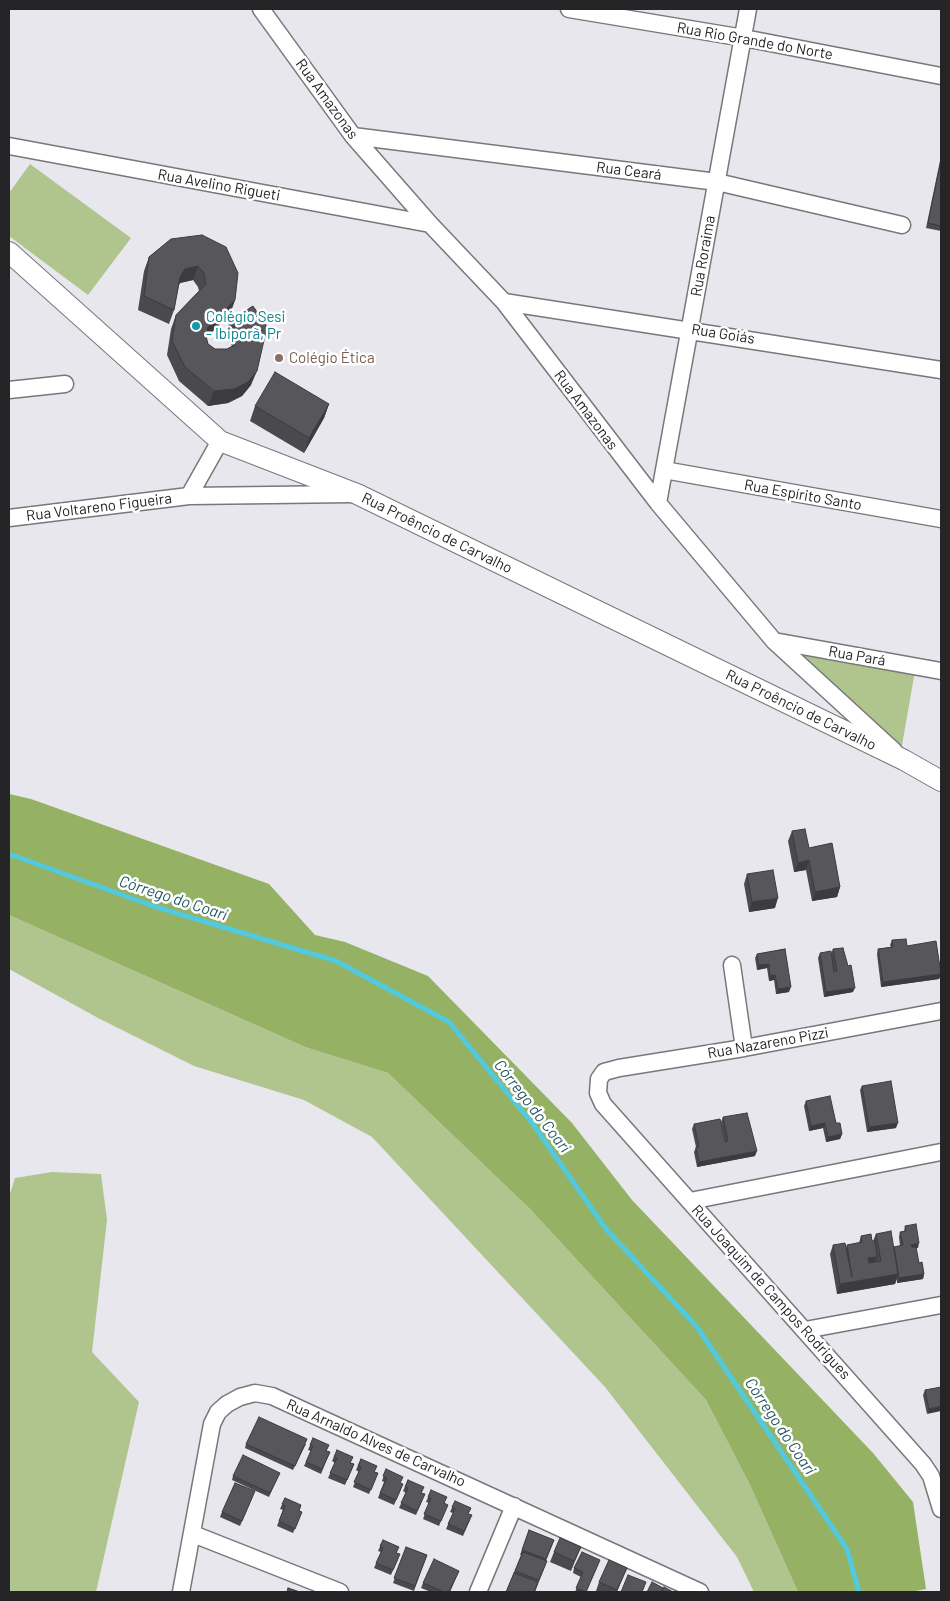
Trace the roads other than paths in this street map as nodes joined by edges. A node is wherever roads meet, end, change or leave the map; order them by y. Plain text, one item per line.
1 (261, 9) edge
2 (569, 9) edge
3 (636, 9) edge
4 (748, 9) edge
5 (665, 25) junction
6 (744, 38) junction
7 (941, 76) edge
8 (352, 136) junction
9 (9, 146) edge
10 (717, 182) junction
11 (430, 224) junction
12 (902, 225) dead end
13 (9, 252) edge
14 (504, 302) junction
15 (690, 329) junction
16 (941, 370) edge
17 (65, 384) dead end
18 (9, 390) edge
19 (220, 441) junction
20 (664, 470) junction
21 (356, 494) junction
22 (189, 496) junction
23 (658, 503) junction
24 (9, 518) edge
25 (941, 519) edge
26 (774, 641) junction
27 (941, 671) edge
28 (904, 760) junction
29 (941, 781) edge
30 (732, 965) dead end
31 (941, 1011) edge
32 (744, 1048) junction
33 (598, 1079) joint
34 (941, 1152) edge
35 (690, 1201) junction
36 (941, 1305) edge
37 (805, 1330) junction
38 (936, 1475) edge
39 (514, 1506) junction
40 (941, 1509) edge
41 (193, 1534) junction
42 (181, 1592) edge
43 (340, 1592) edge
44 (478, 1592) edge
45 (700, 1592) edge

1 - 8 street, Rua Amazonas
2 - 5 street, Rua Rio Grande do Norte
3 - 5 street
4 - 6 street, Rua Roraima
5 - 6 street, Rua Rio Grande do Norte
6 - 7 street, Rua Rio Grande do Norte
6 - 10 street, Rua Roraima
8 - 10 street, Rua Ceará
8 - 11 street, Rua Amazonas
9 - 11 street, Rua Avelino Rigueti
10 - 12 street, Rua Ceará
10 - 15 street, Rua Roraima
11 - 14 street, Rua Amazonas
13 - 19 street, Rua Proêncio de Carvalho
14 - 15 street, Rua Goiás
14 - 23 street, Rua Amazonas
15 - 16 street, Rua Goiás
15 - 20 street, Rua Roraima
17 - 18 street
19 - 21 street, Rua Proêncio de Carvalho
19 - 22 street, Rua Voltareno Figueira
20 - 23 street, Rua Roraima
20 - 25 street, Rua Espírito Santo
21 - 22 street, Rua Voltareno Figueira
21 - 28 street, Rua Proêncio de Carvalho
22 - 24 street, Rua Voltareno Figueira
23 - 26 street, Rua Amazonas
26 - 27 street, Rua Pará
26 - 28 street, Rua Amazonas
28 - 29 street, Rua Amazonas
30 - 32 street
31 - 32 street, Rua Nazareno Pizzi
32 - 33 street, Rua Nazareno Pizzi
33 - 35 street, Rua Joaquim de Campos Rodrigues
34 - 35 street
35 - 37 street, Rua Joaquim de Campos Rodrigues
36 - 37 street
37 - 38 street, Rua Joaquim de Campos Rodrigues
38 - 40 street, Rua Joaquim de Campos Rodrigues
39 - 41 street, Rua Arnaldo Alves de Carvalho
39 - 44 street
39 - 45 street, Rua Arnaldo Alves de Carvalho
41 - 42 street, Rua Arnaldo Alves de Carvalho
41 - 43 street

